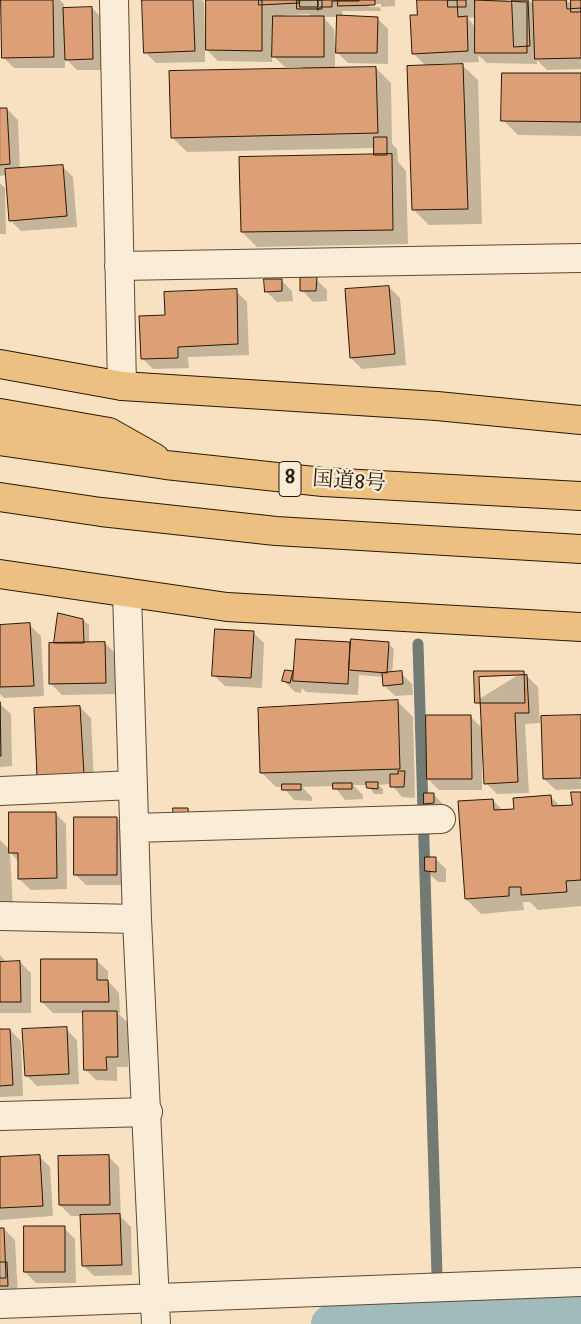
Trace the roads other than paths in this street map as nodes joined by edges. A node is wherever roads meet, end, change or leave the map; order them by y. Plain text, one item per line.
1 (114, 0) edge
2 (581, 258) edge
3 (119, 266) junction
4 (0, 364) edge
5 (122, 386) junction
6 (0, 413) edge
7 (581, 420) edge
8 (0, 441) edge
9 (166, 465) junction
10 (581, 496) edge
11 (0, 497) edge
12 (581, 549) edge
13 (0, 574) edge
14 (127, 594) junction
15 (581, 627) edge
16 (133, 785) junction
17 (0, 791) edge
18 (437, 819) dead end
19 (134, 828) junction
20 (0, 916) edge
21 (137, 919) junction
22 (148, 1112) junction
23 (0, 1116) edge
24 (581, 1282) edge
25 (154, 1297) junction
26 (0, 1304) edge
27 (156, 1324) edge

1 - 3 street
2 - 3 street
3 - 5 street
4 - 5 highway
5 - 7 highway
6 - 9 highway, 8
8 - 9 highway, 国道8号 / 8
9 - 10 highway, 国道8号 / 8
11 - 12 highway
13 - 14 highway
14 - 15 highway
14 - 16 street
16 - 17 street
16 - 19 street
18 - 19 street
19 - 21 street
20 - 21 street
21 - 22 street
22 - 23 street
22 - 25 street
24 - 25 street
25 - 26 street
25 - 27 street

